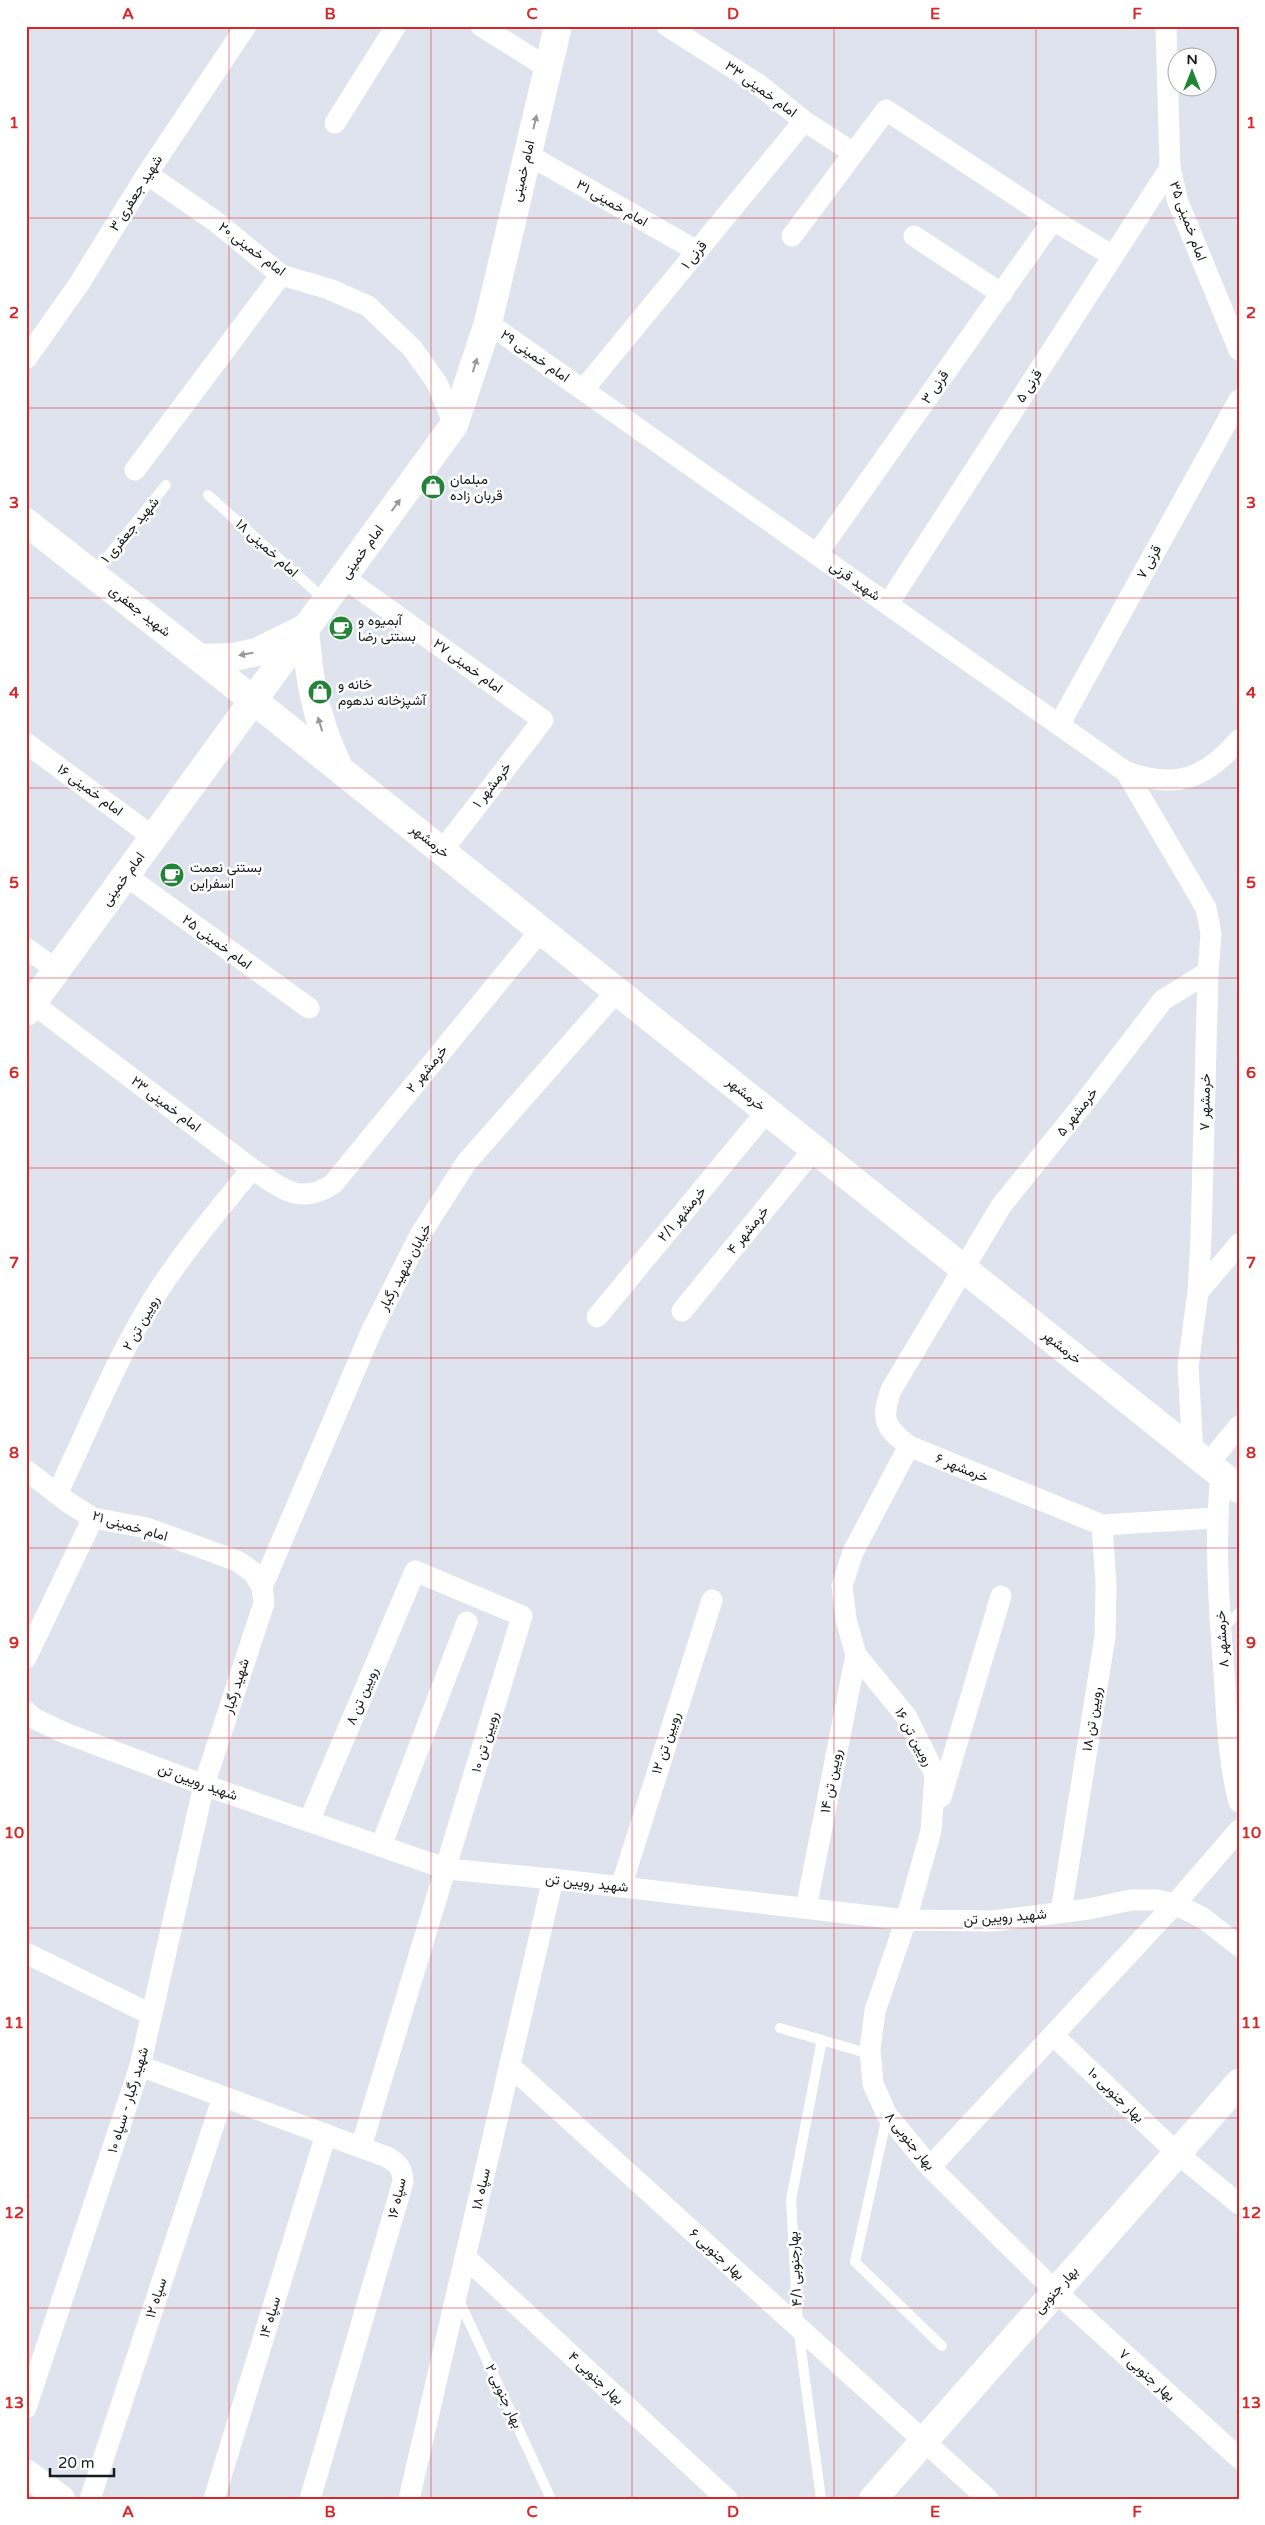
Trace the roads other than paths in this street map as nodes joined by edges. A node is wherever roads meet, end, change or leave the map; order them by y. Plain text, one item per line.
1 (246, 26) edge
2 (396, 26) edge
3 (481, 26) edge
4 (558, 26) edge
5 (667, 26) edge
6 (1166, 26) edge
7 (548, 68) junction
8 (804, 121) junction
9 (335, 122) dead end
10 (854, 153) junction
11 (527, 154) junction
12 (1170, 168) junction
13 (146, 174) junction
14 (1054, 220) junction
15 (792, 236) dead end
16 (914, 236) dead end
17 (697, 251) junction
18 (1113, 256) junction
19 (281, 275) junction
20 (1002, 294) junction
21 (488, 323) junction
22 (1239, 350) edge
23 (26, 359) edge
24 (583, 390) junction
25 (1239, 400) edge
26 (454, 425) junction
27 (135, 470) dead end
28 (166, 485) dead end
29 (208, 495) dead end
30 (26, 522) edge
31 (817, 554) junction
32 (93, 574) junction
33 (343, 577) junction
34 (326, 601) junction
35 (888, 604) junction
36 (306, 628) junction
37 (200, 658) junction
38 (253, 700) junction
39 (543, 720) joint
40 (1059, 725) junction
41 (1239, 740) edge
42 (26, 744) edge
43 (340, 769) junction
44 (1126, 772) junction
45 (153, 837) junction
46 (442, 851) junction
47 (125, 875) junction
48 (540, 930) junction
49 (26, 948) edge
50 (57, 970) junction
51 (1208, 972) junction
52 (617, 991) junction
53 (29, 1008) edge
54 (309, 1008) dead end
55 (767, 1112) junction
56 (814, 1149) junction
57 (252, 1169) junction
58 (305, 1196) joint
59 (1239, 1244) edge
60 (963, 1268) junction
61 (1198, 1292) junction
62 (682, 1311) dead end
63 (597, 1317) dead end
64 (1239, 1426) edge
65 (909, 1446) junction
66 (26, 1470) edge
67 (1215, 1470) edge
68 (57, 1494) junction
69 (93, 1518) junction
70 (1216, 1518) junction
71 (1102, 1525) junction
72 (262, 1586) junction
73 (1001, 1596) dead end
74 (712, 1600) dead end
75 (1239, 1613) edge
76 (522, 1616) joint
77 (468, 1622) dead end
78 (1221, 1629) junction
79 (856, 1655) junction
80 (26, 1658) edge
81 (26, 1711) edge
82 (204, 1785) junction
83 (1239, 1802) edge
84 (309, 1821) junction
85 (1239, 1830) edge
86 (931, 1831) junction
87 (381, 1846) junction
88 (447, 1869) junction
89 (553, 1879) junction
90 (621, 1887) junction
91 (1175, 1904) junction
92 (806, 1908) junction
93 (1061, 1912) junction
94 (906, 1920) junction
95 (1239, 1946) edge
96 (26, 1953) edge
97 (152, 2015) junction
98 (780, 2028) dead end
99 (1054, 2036) junction
100 (822, 2040) junction
101 (870, 2054) junction
102 (140, 2066) junction
103 (510, 2066) junction
104 (1239, 2083) edge
105 (223, 2097) junction
106 (887, 2115) junction
107 (326, 2134) junction
108 (361, 2147) junction
109 (1178, 2154) junction
110 (930, 2167) junction
111 (1239, 2204) edge
112 (465, 2257) junction
113 (1055, 2291) junction
114 (456, 2294) junction
115 (798, 2327) junction
116 (942, 2346) dead end
117 (26, 2408) edge
118 (924, 2442) junction
119 (1239, 2458) edge
120 (26, 2473) edge
121 (546, 2487) junction
122 (61, 2499) edge
123 (90, 2499) edge
124 (214, 2499) edge
125 (310, 2499) edge
126 (409, 2499) edge
127 (544, 2499) edge
128 (551, 2499) edge
129 (727, 2499) edge
130 (821, 2499) edge
131 (874, 2499) edge
132 (988, 2499) edge

1 - 13 street, شهید جعفری ۳
2 - 9 street
3 - 7 street
4 - 7 street, امام خمینی
5 - 8 street, امام خمینی ۳۳
6 - 12 street, امام خمینی ۳۵
11 -> 7 street, امام خمینی
8 - 10 street, امام خمینی ۳۳
8 - 17 street, قرنی ۱
10 - 14 street
10 - 15 street
11 - 17 street, امام خمینی ۳۱
11 - 21 street, امام خمینی
12 - 18 street, قرنی ۵
12 - 22 street, امام خمینی ۳۵
13 - 19 street, امام خمینی ۲۰
13 - 23 street, شهید جعفری ۳
14 - 18 street
14 - 20 street, قرنی ۳
16 - 20 street
17 - 24 street, قرنی ۱
18 - 35 street, قرنی ۵
19 - 26 street, امام خمینی ۲۰
19 - 27 street
20 - 31 street, قرنی ۳
21 - 24 street, امام خمینی ۲۹
26 -> 21 street, امام خمینی
24 - 31 street, شهید قرنی
25 - 40 street, قرنی ۷
33 -> 26 street, امام خمینی
28 - 32 lane, شهید جعفری ۱
29 - 34 lane, امام خمینی ۱۸
30 - 32 street, شهید جعفری
31 - 35 street, شهید قرنی
32 - 37 street, شهید جعفری
33 - 34 street, امام خمینی
33 - 39 street, امام خمینی ۲۷
34 - 36 street, امام خمینی
35 - 40 street, شهید قرنی
36 -> 37 street
36 - 38 street, امام خمینی
43 -> 36 street
37 - 38 street, شهید جعفری
38 - 43 street, خرمشهر
38 - 45 street, امام خمینی
39 - 46 street, خرمشهر ۱
40 - 44 street, شهید قرنی
41 - 44 street
42 - 45 street, امام خمینی ۱۶
43 - 46 street, خرمشهر
44 - 51 street, خرمشهر ۷
45 - 47 street, امام خمینی
46 - 48 street, خرمشهر
47 - 50 street, امام خمینی
47 - 54 street, امام خمینی ۲۵
48 - 52 street, خرمشهر
48 - 58 street, خرمشهر ۲
49 - 50 street
50 - 53 street, امام خمینی
51 - 60 street, خرمشهر ۵
51 - 61 street, خرمشهر ۷
52 - 55 street, خرمشهر
52 - 72 street, خیابان شهید رگبار
53 - 57 street, امام خمینی ۲۳
55 - 56 street, خرمشهر
55 - 63 street, خرمشهر ۲/۱
56 - 60 street, خرمشهر
56 - 62 street, خرمشهر ۴
57 - 58 street, امام خمینی ۲۳
57 - 68 street, رویین تن ۲
59 - 61 street
60 - 65 street, خرمشهر ۶
60 - 67 street, خرمشهر
61 - 67 street, خرمشهر ۷
64 - 67 street
65 - 71 street, خرمشهر ۶
65 - 79 street
66 - 68 street, امام خمینی ۲۱
67 - 70 street, خرمشهر ۸
68 - 69 street, امام خمینی ۲۱
69 - 72 street, امام خمینی ۲۱
69 - 80 street
70 - 71 street, خرمشهر ۶
70 - 78 street, خرمشهر ۸
71 - 93 street, رویین تن ۱۸
72 - 82 street, شهید رگبار
73 - 86 street
74 - 90 street, رویین تن ۱۲
75 - 78 lane
76 - 84 street, رویین تن ۸
76 - 88 street, رویین تن ۱۰
77 - 87 street
78 - 83 street, خرمشهر ۸
79 - 86 street, رویین تن ۱۶
79 - 92 street, رویین تن ۱۴
81 - 82 street, شهید رویین تن
82 - 84 street, شهید رویین تن
82 - 97 street, شهید رگبار - سپاه ۱۰
84 - 87 street, شهید رویین تن
85 - 91 street
86 - 94 street, رویین تن ۱۶
87 - 88 street, شهید رویین تن
88 - 89 street, شهید رویین تن
88 - 108 street, رویین تن ۱۰
89 - 90 street, شهید رویین تن
89 - 103 street, سپاه ۱۸
90 - 92 street, شهید رویین تن
91 - 93 street, شهید رویین تن
91 - 95 street, شهید رویین تن
91 - 99 street
92 - 94 street, شهید رویین تن
93 - 94 street, شهید رویین تن
94 - 101 street, بهار جنوبی ۸
96 - 97 street
97 - 102 street, شهید رگبار - سپاه ۱۰
98 - 100 lane
99 - 109 street, بهار جنوبی ۱۰
99 - 110 street
100 - 101 lane
100 - 115 lane, بهارجنوبی ۴/۱
101 - 106 street, بهار جنوبی ۸
102 - 105 street, سپاه ۱۶
102 - 117 street, شهید رگبار - سپاه ۱۰
103 - 112 street, سپاه ۱۸
103 - 115 street, بهار جنوبی ۶
104 - 109 street, بهار جنوبی
105 - 107 street, سپاه ۱۶
105 - 123 street, سپاه ۱۲
106 - 110 street, بهار جنوبی ۸
106 - 116 lane
107 - 108 street, سپاه ۱۶
107 - 124 street, سپاه ۱۴
108 - 125 street, سپاه ۱۶
109 - 111 street, بهار جنوبی ۱۰
109 - 113 street, بهار جنوبی
110 - 113 street, بهار جنوبی ۸
112 - 114 street, سپاه ۱۸
112 - 129 street, بهار جنوبی ۴
113 - 118 street, بهار جنوبی
113 - 119 street, بهار جنوبی ۷
114 - 121 lane, بهار جنوبی ۲
114 - 126 street, سپاه ۱۸
115 - 118 street, بهار جنوبی ۶
115 - 130 lane, بهارجنوبی ۴/۱
118 - 131 street, بهار جنوبی
118 - 132 street, بهار جنوبی ۶
120 - 122 street
121 - 127 lane
121 - 128 lane, بهار جنوبی ۲

